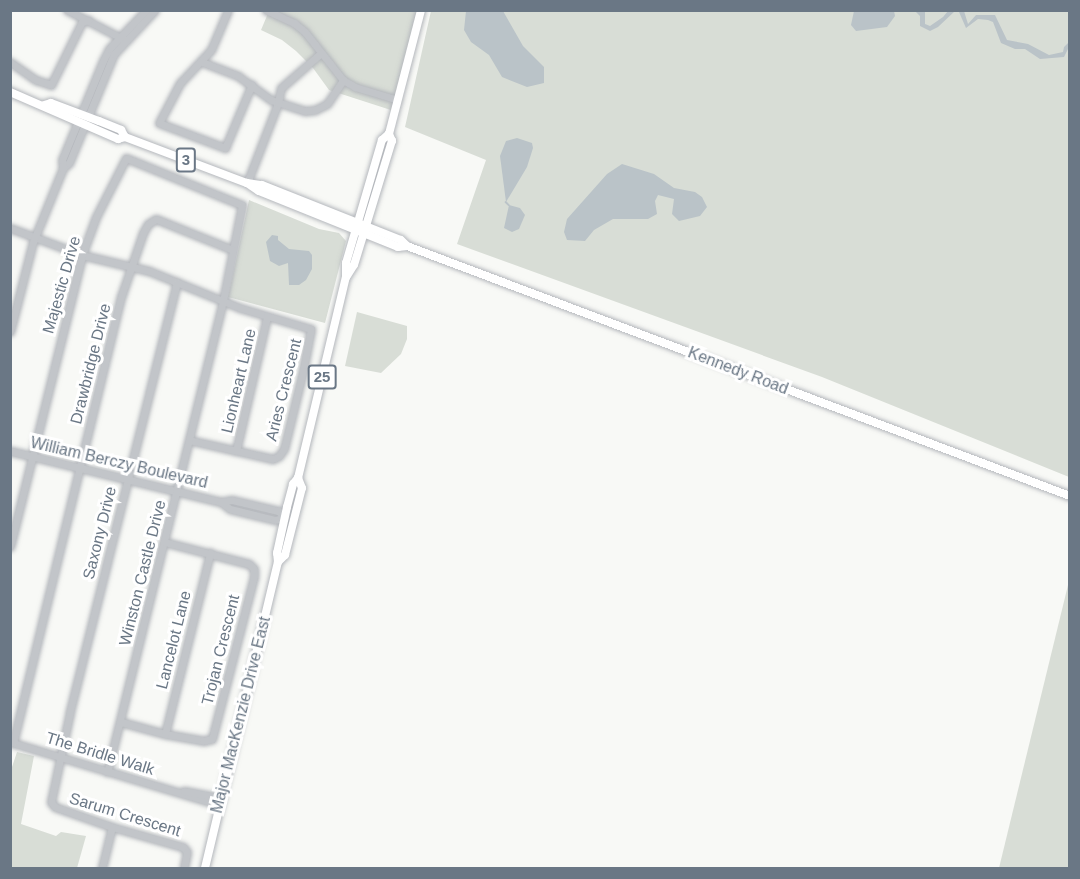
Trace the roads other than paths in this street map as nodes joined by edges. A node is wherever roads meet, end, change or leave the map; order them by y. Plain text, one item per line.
1 (67, 10) edge
2 (146, 10) edge
3 (155, 10) edge
4 (228, 10) edge
5 (266, 10) edge
6 (421, 10) edge
7 (89, 20) junction
8 (124, 39) junction
9 (321, 53) junction
10 (10, 62) edge
11 (202, 62) junction
12 (343, 80) junction
13 (252, 84) junction
14 (10, 92) edge
15 (398, 100) junction
16 (278, 103) junction
17 (83, 120) junction
18 (247, 183) junction
19 (242, 205) joint
20 (360, 227) junction
21 (10, 228) edge
22 (34, 238) junction
23 (233, 250) junction
24 (82, 255) junction
25 (130, 267) junction
26 (177, 282) junction
27 (224, 301) junction
28 (267, 317) junction
29 (10, 332) edge
30 (189, 440) junction
31 (236, 450) junction
32 (10, 451) edge
33 (32, 457) junction
34 (80, 467) junction
35 (298, 478) junction
36 (127, 479) junction
37 (177, 491) junction
38 (1070, 496) edge
39 (285, 517) junction
40 (164, 542) junction
41 (10, 547) edge
42 (210, 553) junction
43 (278, 562) junction
44 (121, 723) junction
45 (165, 734) junction
46 (12, 742) edge
47 (61, 755) junction
48 (107, 772) junction
49 (221, 801) junction
50 (112, 827) junction
51 (102, 868) edge
52 (184, 868) edge
53 (205, 868) edge

1 - 7 street
2 - 8 street
3 - 8 street
4 - 11 street
5 - 9 street
6 - 15 main road, Major MacKenzie Drive East / 25
7 - 8 street
7 - 10 street
8 - 17 street
9 - 12 street
9 - 16 street
11 - 13 street
11 - 13 street
12 - 15 street
12 - 16 street
13 - 16 street
14 - 17 main road, Kennedy Road / 3
15 - 20 main road, Major MacKenzie Drive East / 25
16 - 18 street
17 - 18 main road, Kennedy Road / 3
17 - 22 street
18 - 20 main road, Kennedy Road / 3
19 - 23 street, Winston Castle Drive
19 - 24 street, Majestic Drive
20 - 35 main road, Major MacKenzie Drive East / 25
20 - 38 main road, Kennedy Road / 3
21 - 22 street, Aries Crescent
22 - 24 street, Aries Crescent
22 - 29 street
23 - 25 street, Drawbridge Drive
23 - 27 street, Winston Castle Drive
24 - 25 street, Aries Crescent
24 - 33 street, Majestic Drive
25 - 26 street, Aries Crescent
25 - 34 street, Drawbridge Drive
26 - 27 street, Aries Crescent
26 - 36 street, Saxony Drive
27 - 28 street, Aries Crescent
27 - 30 street, Winston Castle Drive
28 - 31 street, Lionheart Lane
28 - 31 street, Aries Crescent
30 - 31 street, Aries Crescent
30 - 37 street, Winston Castle Drive
32 - 33 street, William Berczy Boulevard
33 - 34 street, William Berczy Boulevard
33 - 41 street, Majestic Drive
34 - 36 street, William Berczy Boulevard
34 - 46 street, Drawbridge Drive
35 - 39 main road, Major MacKenzie Drive East / 25
35 - 43 main road, Major MacKenzie Drive East / 25
36 - 37 street, William Berczy Boulevard
36 - 47 street, Saxony Drive
37 - 39 street, William Berczy Boulevard
37 - 40 street, Winston Castle Drive
39 - 43 main road, Major MacKenzie Drive East / 25
40 - 42 street, Trojan Crescent
40 - 44 street, Winston Castle Drive
42 - 45 street, Lancelot Lane
42 - 45 street, Trojan Crescent
43 - 49 main road, Major MacKenzie Drive East / 25
44 - 45 street, Trojan Crescent
44 - 48 street, Winston Castle Drive
46 - 47 street, The Bridle Walk
47 - 48 street, The Bridle Walk
47 - 50 street, Sarum Crescent
48 - 49 street, The Bridle Walk
49 - 53 main road, Major MacKenzie Drive East / 25
50 - 51 street
50 - 52 street, Sarum Crescent

